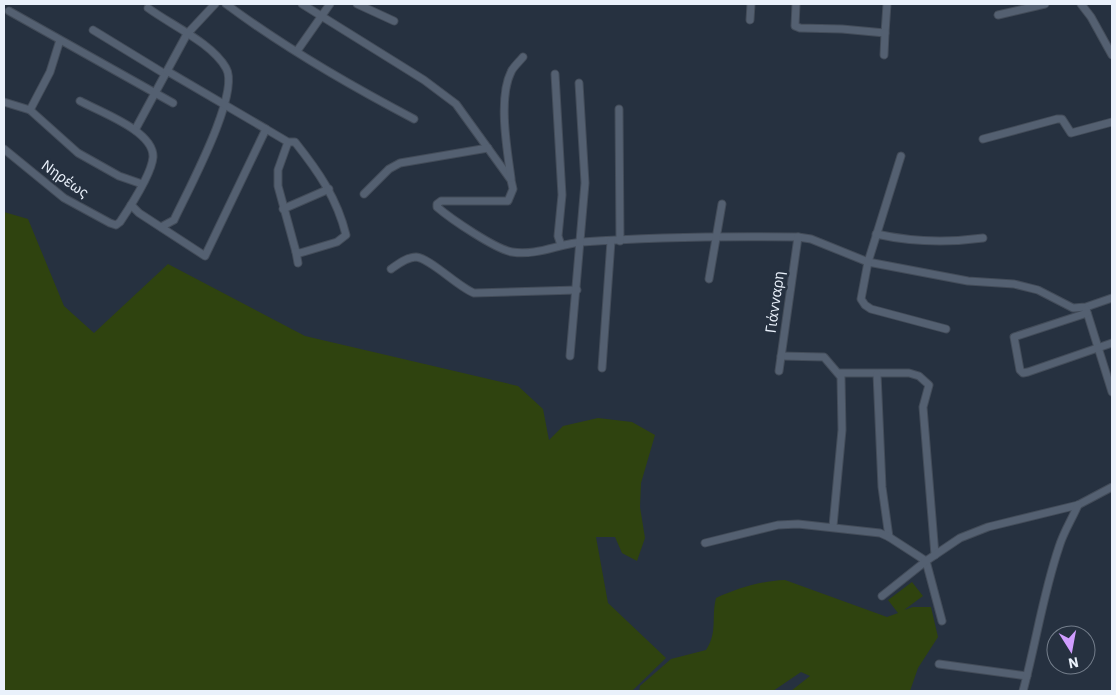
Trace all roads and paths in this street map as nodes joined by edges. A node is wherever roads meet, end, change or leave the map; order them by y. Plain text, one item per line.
1 (215, 4) edge
2 (226, 4) edge
3 (302, 4) edge
4 (330, 4) edge
5 (357, 4) edge
6 (751, 4) edge
7 (796, 4) edge
8 (887, 4) edge
9 (1045, 4) edge
10 (1080, 4) edge
11 (147, 5) edge
12 (9, 11) dead end
13 (998, 15) dead end
14 (322, 17) junction
15 (750, 20) dead end
16 (394, 21) dead end
17 (93, 30) dead end
18 (885, 33) junction
19 (187, 34) junction
20 (60, 40) junction
21 (297, 51) junction
22 (884, 55) dead end
23 (1112, 55) edge
24 (523, 57) dead end
25 (166, 72) junction
26 (555, 74) dead end
27 (579, 83) dead end
28 (156, 94) junction
29 (80, 101) dead end
30 (4, 102) edge
31 (173, 103) dead end
32 (226, 106) junction
33 (619, 108) dead end
34 (30, 110) junction
35 (414, 119) dead end
36 (1112, 122) edge
37 (266, 129) junction
38 (135, 130) junction
39 (983, 139) dead end
40 (288, 142) junction
41 (488, 148) junction
42 (4, 149) edge
43 (901, 156) dead end
44 (511, 180) junction
45 (142, 184) junction
46 (329, 189) junction
47 (364, 194) dead end
48 (722, 204) dead end
49 (131, 205) junction
50 (283, 209) junction
51 (161, 227) junction
52 (876, 234) junction
53 (715, 236) junction
54 (798, 237) junction
55 (982, 238) dead end
56 (611, 241) junction
57 (620, 241) junction
58 (582, 242) junction
59 (560, 245) junction
60 (296, 252) junction
61 (868, 262) junction
62 (298, 263) dead end
63 (391, 269) dead end
64 (709, 279) dead end
65 (577, 290) junction
66 (1112, 298) edge
67 (1086, 310) junction
68 (946, 329) dead end
69 (1112, 344) edge
70 (1098, 348) junction
71 (570, 356) dead end
72 (781, 356) junction
73 (602, 368) dead end
74 (779, 371) dead end
75 (840, 373) junction
76 (877, 374) junction
77 (1112, 392) edge
78 (1112, 487) edge
79 (1078, 505) junction
80 (833, 526) junction
81 (889, 537) junction
82 (704, 543) dead end
83 (935, 555) junction
84 (926, 561) junction
85 (882, 596) dead end
86 (942, 621) dead end
87 (939, 664) dead end
88 (1027, 676) junction
89 (1022, 691) edge

1 - 19 street
2 - 21 street
3 - 14 street
4 - 14 street
5 - 16 street
6 - 15 street
7 - 18 street
8 - 18 street
9 - 13 street
10 - 23 street
11 - 19 street
12 - 20 street
14 - 21 street
14 - 41 street
17 - 25 street
18 - 22 street
19 - 25 street
19 - 32 street
20 - 28 street
20 - 34 street
21 - 35 street
24 - 44 street
25 - 28 street
25 - 32 street
26 - 59 street
27 - 58 street
28 - 31 street
28 - 38 street
29 - 38 street
30 - 34 street
32 - 37 street
32 - 51 street
33 - 57 street
34 - 45 street
36 - 39 street
37 - 40 street
37 - 51 street
38 - 45 street
40 - 46 street
40 - 50 street
41 - 44 street
41 - 47 street
42 - 49 street, Νηρέως
43 - 52 street
44 - 59 street
45 - 49 street
46 - 50 street
46 - 60 street
48 - 53 street
49 - 51 street
50 - 60 street
52 - 55 street
52 - 61 street
53 - 54 street
53 - 57 street
53 - 64 street
54 - 61 street
54 - 72 street, Γιάνναρη
56 - 57 street
56 - 58 street
56 - 73 street
58 - 59 street
58 - 65 street
60 - 62 street
61 - 67 street
61 - 68 street
63 - 65 street
65 - 71 street
66 - 67 street
67 - 70 street
67 - 70 street
69 - 70 street
70 - 77 street
72 - 74 street, Γιάνναρη
72 - 75 street
75 - 76 street
75 - 80 street
76 - 81 street
76 - 83 street
78 - 79 street
79 - 83 street
79 - 88 street
80 - 81 street
80 - 82 street
81 - 84 street
83 - 84 street
84 - 85 street
84 - 86 street
87 - 88 street
88 - 89 street

